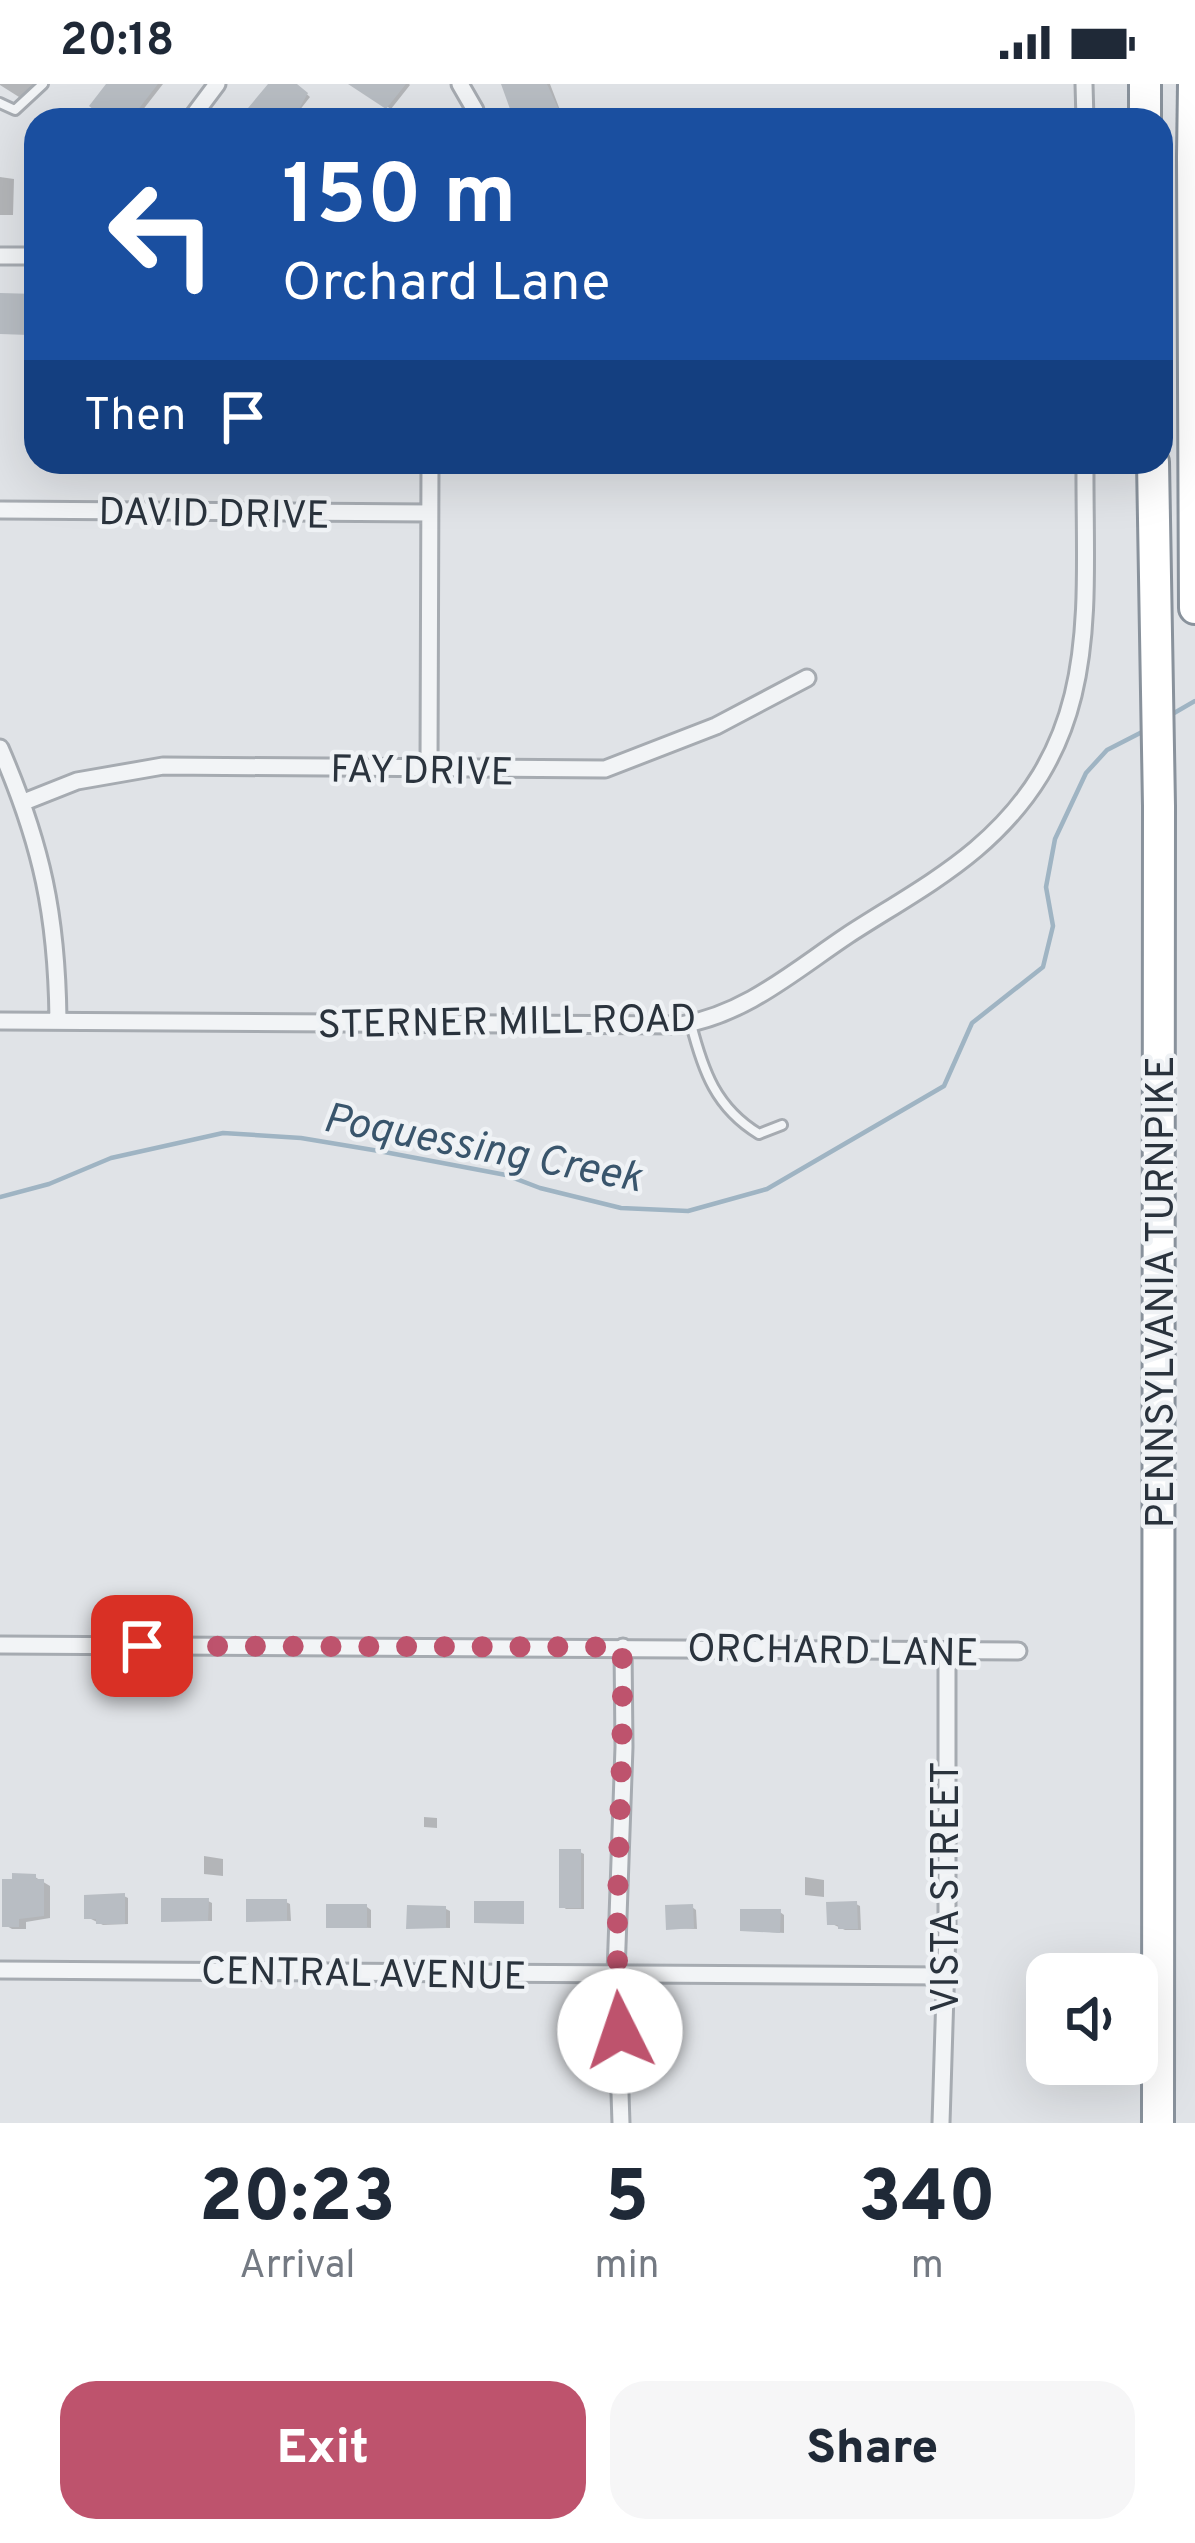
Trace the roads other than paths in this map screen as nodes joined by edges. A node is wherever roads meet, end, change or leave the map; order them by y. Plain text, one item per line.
1 (43, 84) edge
2 (1193, 84) edge
3 (3, 105) edge
4 (1193, 157) edge
5 (430, 474) edge
6 (1085, 474) edge
7 (1153, 474) edge
8 (0, 510) edge
9 (429, 513) junction
10 (1195, 608) edge
11 (806, 678) dead end
12 (0, 748) edge
13 (429, 768) junction
14 (24, 802) junction
15 (0, 1022) edge
16 (58, 1022) junction
17 (691, 1024) junction
18 (782, 1125) dead end
19 (0, 1645) edge
20 (622, 1647) junction
21 (947, 1651) junction
22 (1018, 1651) dead end
23 (0, 1970) edge
24 (616, 1974) junction
25 (944, 1976) junction
26 (621, 2123) edge
27 (941, 2123) edge
28 (1158, 2123) edge

1 - 3 lane
2 - 4 highway, bridge
4 - 10 highway
5 - 9 street
6 - 17 street, STERNER MILL ROAD
7 - 28 highway, PENNSYLVANIA TURNPIKE
8 - 9 street, DAVID DRIVE
9 - 13 street
11 - 13 street, FAY DRIVE
12 - 14 street
13 - 14 street, FAY DRIVE
14 - 16 street
15 - 16 street, STERNER MILL ROAD
16 - 17 street, STERNER MILL ROAD
17 - 18 lane
19 - 20 street, ORCHARD LANE
20 - 21 street, ORCHARD LANE
20 - 24 street
21 - 22 street, ORCHARD LANE
21 - 25 street, VISTA STREET
23 - 24 street, CENTRAL AVENUE
24 - 25 street, CENTRAL AVENUE
24 - 26 street
25 - 27 street, VISTA STREET

